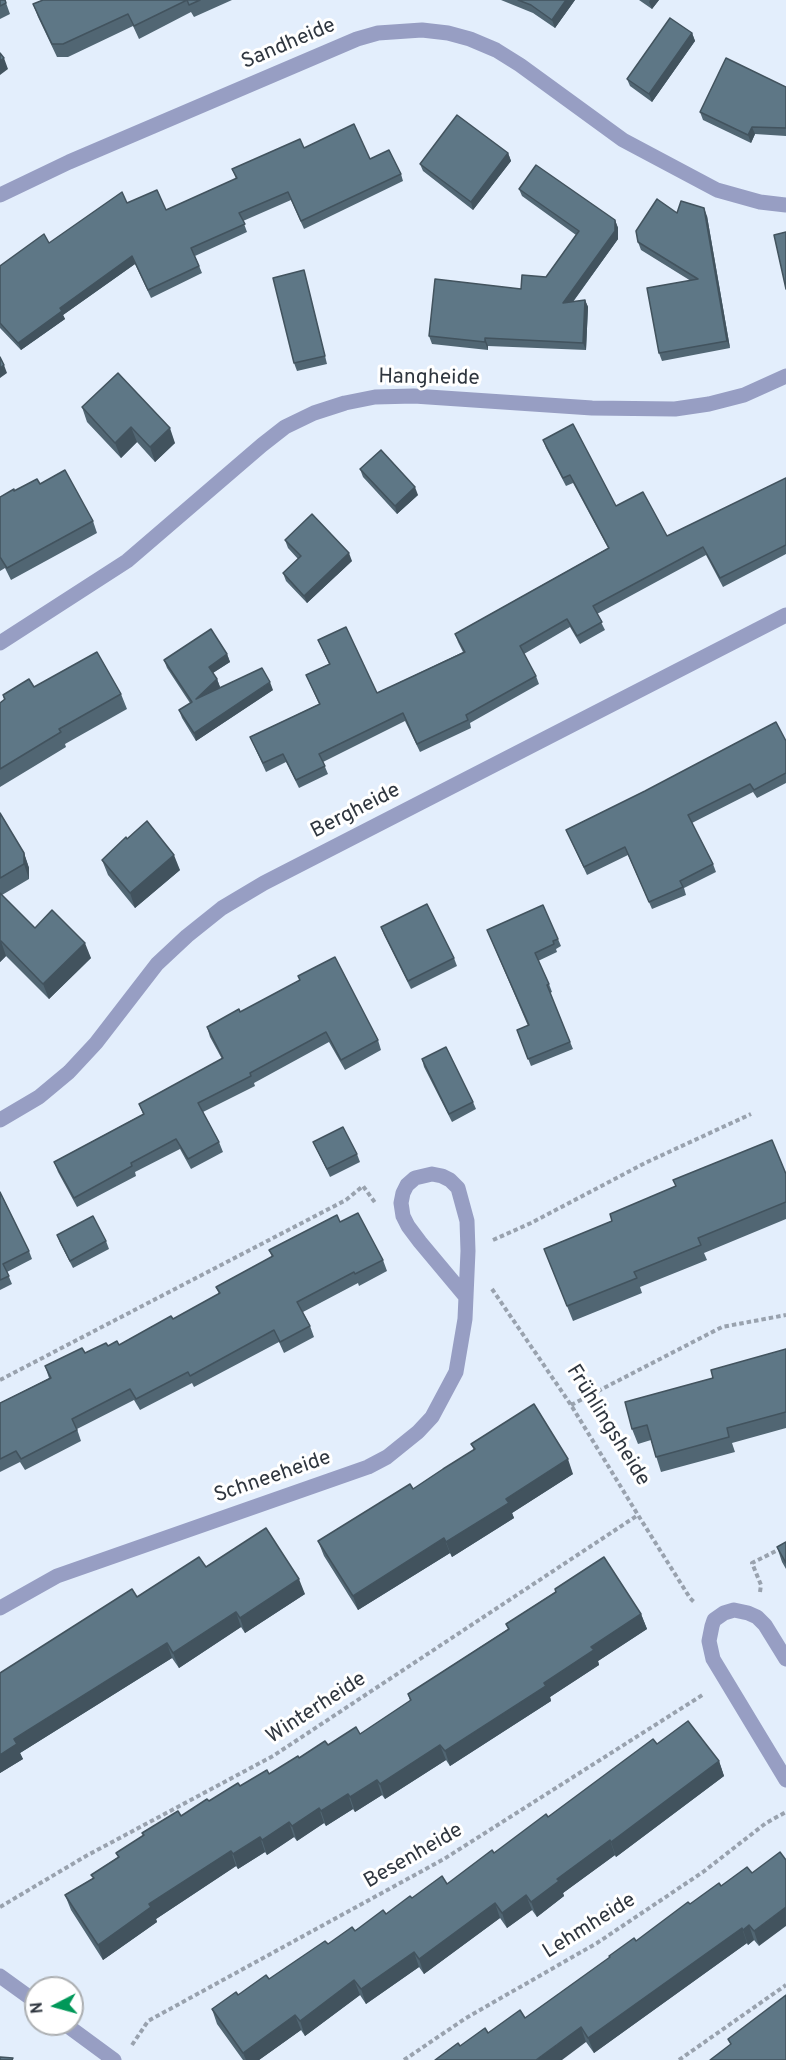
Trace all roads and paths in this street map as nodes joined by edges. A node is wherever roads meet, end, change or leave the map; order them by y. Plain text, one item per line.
1 (0, 195) edge
2 (786, 205) edge
3 (786, 376) edge
4 (786, 615) edge
5 (0, 643) edge
6 (751, 1114) dead end
7 (0, 1120) edge
8 (403, 1216) junction
9 (468, 1251) junction
10 (490, 1286) dead end
11 (466, 1297) junction
12 (786, 1315) edge
13 (0, 1380) edge
14 (571, 1405) junction
15 (638, 1515) junction
16 (786, 1546) edge
17 (0, 1608) edge
18 (757, 1617) junction
19 (714, 1620) junction
20 (786, 1659) edge
21 (726, 1681) junction
22 (786, 1780) edge
23 (786, 1812) edge
24 (0, 1907) edge
25 (0, 1976) edge
26 (786, 1985) edge
27 (24, 1993) edge
28 (81, 2036) edge
29 (128, 2050) dead end
30 (114, 2060) edge
31 (404, 2060) edge
32 (679, 2060) edge

1 - 2 street, Sandheide
3 - 5 street, Hangheide
4 - 7 street, Bergheide
6 - 9 path
8 - 9 street, Schneeheide
8 - 11 street
8 - 13 path
9 - 11 street, Schneeheide
10 - 14 path, Frühlingsheide
11 - 17 street, Schneeheide
12 - 14 path
14 - 15 path, Frühlingsheide
15 - 19 path, Frühlingsheide
15 - 24 path, Winterheide
16 - 18 path
18 - 19 street
18 - 20 street
19 - 21 street
21 - 22 street
21 - 29 path, Besenheide
23 - 31 path, Lehmheide
25 - 27 street
26 - 32 path
28 - 30 street

